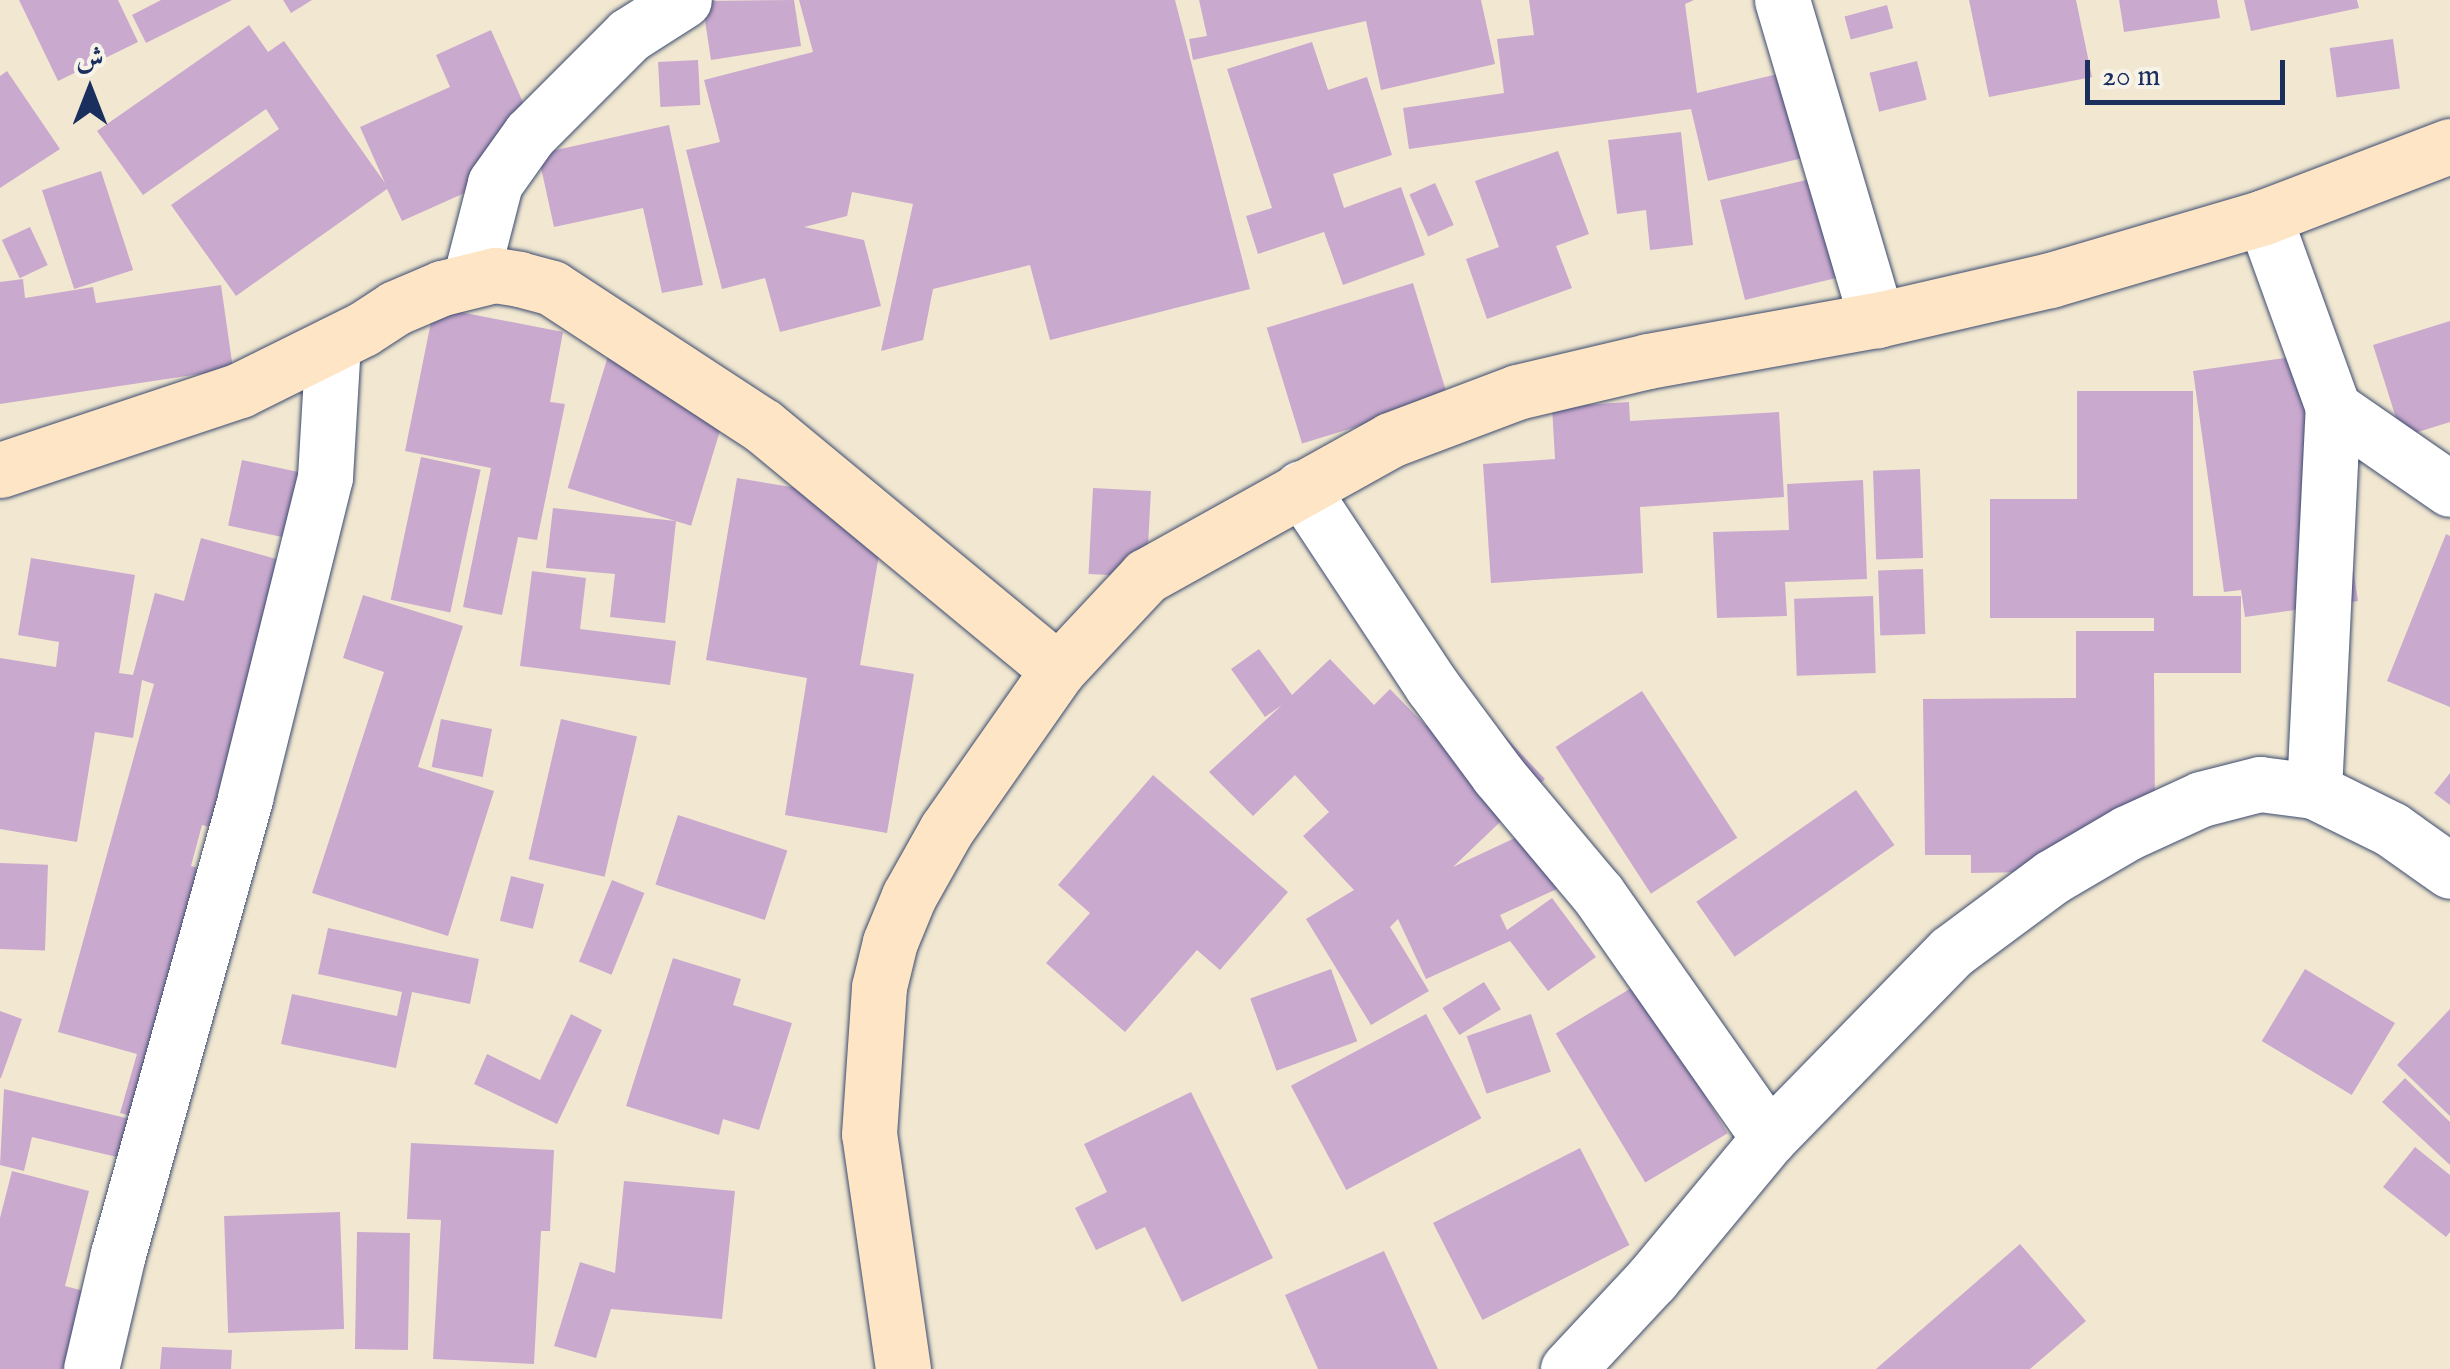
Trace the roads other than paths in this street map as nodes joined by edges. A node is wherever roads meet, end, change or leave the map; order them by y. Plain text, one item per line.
1 (684, 0) edge
2 (1790, 2) edge
3 (615, 17) edge
4 (2450, 146) edge
5 (2264, 217) junction
6 (470, 280) junction
7 (1877, 320) junction
8 (333, 344) junction
9 (2333, 408) junction
10 (0, 470) edge
11 (1301, 488) junction
12 (2450, 489) edge
13 (1058, 670) junction
14 (2314, 791) junction
15 (2450, 871) edge
16 (1769, 1138) junction
17 (91, 1369) edge
18 (903, 1369) edge
19 (1568, 1369) edge

1 - 3 street
2 - 7 street
3 - 6 street
4 - 5 street
5 - 7 street
5 - 9 street
6 - 8 street
6 - 13 street
7 - 11 street
8 - 10 street
8 - 17 street
9 - 12 street
9 - 14 street
11 - 13 street
11 - 16 street
13 - 18 street
14 - 15 street
14 - 16 street
16 - 19 street

